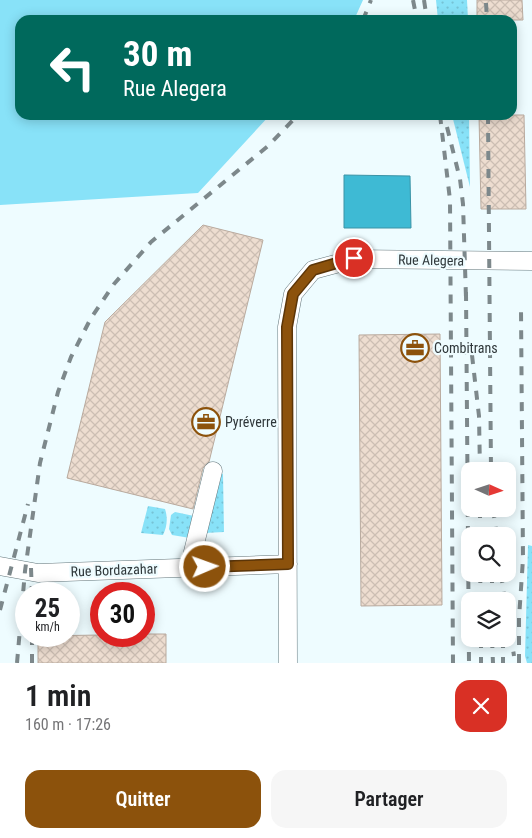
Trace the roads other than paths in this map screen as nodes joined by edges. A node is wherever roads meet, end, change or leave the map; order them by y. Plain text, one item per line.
1 (532, 261) edge
2 (213, 471) dead end
3 (288, 564) junction
4 (0, 566) edge
5 (189, 568) junction
6 (288, 663) edge

1 - 3 street, Rue Alegera
2 - 5 street
3 - 5 street, Rue Bordazahar
3 - 6 street, Rue Alegera
4 - 5 street, Rue Bordazahar

